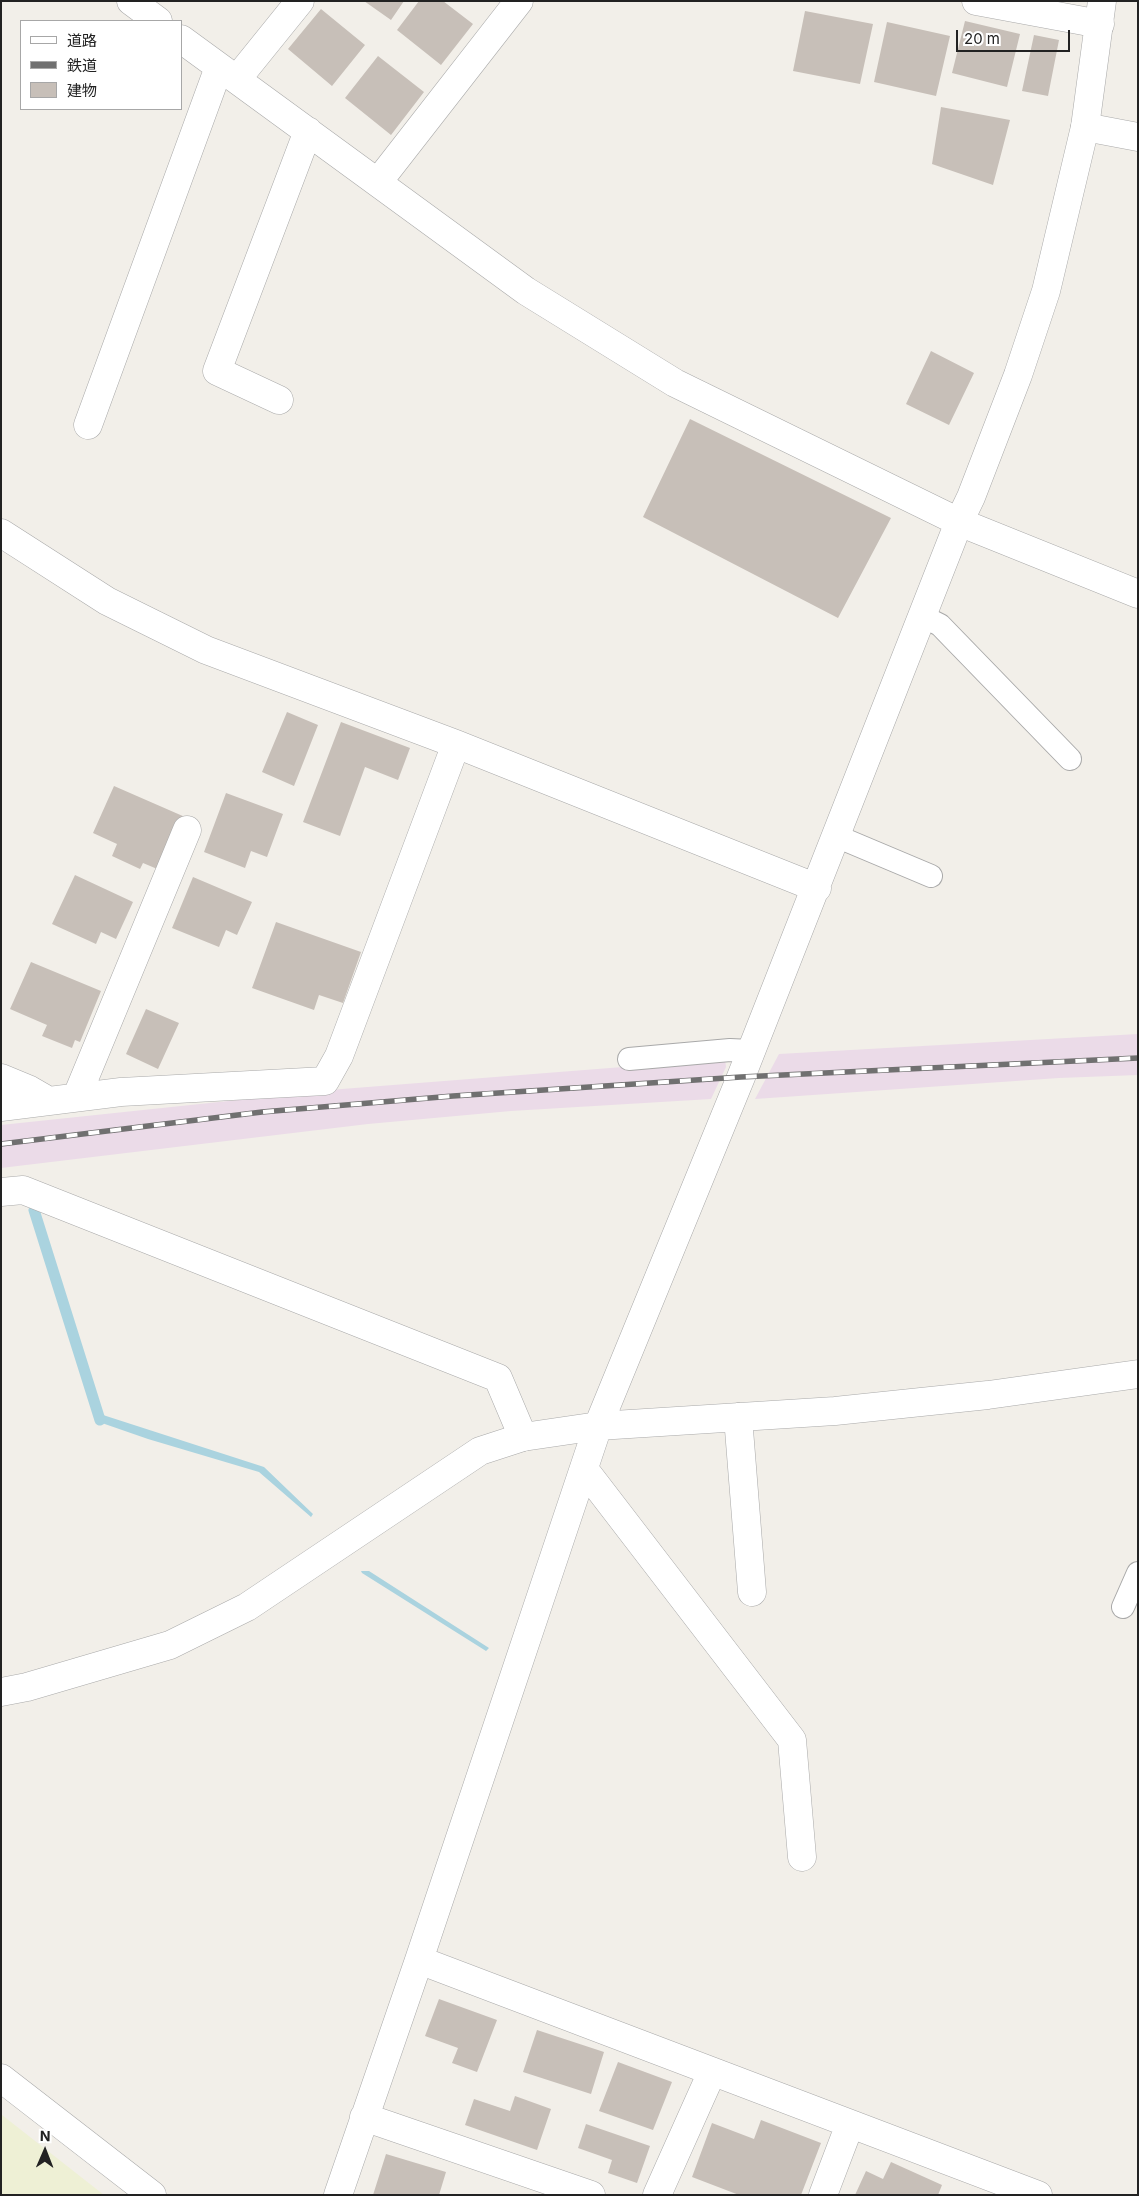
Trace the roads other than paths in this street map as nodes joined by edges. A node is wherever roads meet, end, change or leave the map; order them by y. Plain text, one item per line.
1 (131, 1) edge
2 (300, 1) edge
3 (519, 1) edge
4 (976, 1) edge
5 (1101, 12) edge
6 (157, 20) edge
7 (182, 40) edge
8 (228, 73) junction
9 (1085, 127) junction
10 (308, 131) junction
11 (1138, 137) edge
12 (378, 182) junction
13 (279, 400) dead end
14 (88, 425) dead end
15 (958, 522) junction
16 (1, 533) edge
17 (1138, 594) edge
18 (922, 616) junction
19 (456, 744) junction
20 (1070, 759) dead end
21 (187, 830) dead end
22 (836, 836) junction
23 (931, 876) dead end
24 (817, 888) junction
25 (751, 1051) junction
26 (629, 1060) dead end
27 (1, 1078) edge
28 (77, 1096) junction
29 (49, 1101) junction
30 (1, 1107) edge
31 (1, 1192) edge
32 (1137, 1373) edge
33 (738, 1417) junction
34 (598, 1426) junction
35 (523, 1437) junction
36 (584, 1469) junction
37 (1138, 1574) edge
38 (752, 1592) dead end
39 (1123, 1608) dead end
40 (1, 1692) edge
41 (802, 1857) dead end
42 (419, 1960) junction
43 (712, 2072) junction
44 (1, 2078) edge
45 (364, 2116) junction
46 (850, 2124) junction
47 (152, 2195) edge
48 (338, 2195) edge
49 (591, 2195) edge
50 (657, 2195) edge
51 (823, 2195) edge
52 (1038, 2195) edge

1 - 6 street
2 - 8 street
3 - 12 street
4 - 5 street
5 - 9 street
7 - 8 street
8 - 10 street
8 - 14 street
9 - 11 street
9 - 15 street
10 - 12 street
10 - 13 street
12 - 15 street
15 - 17 street
15 - 18 street
16 - 19 street
18 - 20 lane
18 - 22 street
19 - 24 street
19 - 28 street
21 - 28 street
22 - 23 lane
22 - 24 street
24 - 25 street
25 - 26 lane
25 - 34 street
27 - 29 street
28 - 29 street
29 - 30 street
31 - 35 street
32 - 33 street
33 - 34 street
33 - 38 street
34 - 35 street
34 - 36 street
35 - 40 street
36 - 41 street
36 - 42 street
37 - 39 lane
42 - 43 street
42 - 45 street
43 - 46 street
43 - 50 street
44 - 47 street
45 - 48 street
45 - 49 street
46 - 51 street
46 - 52 street

